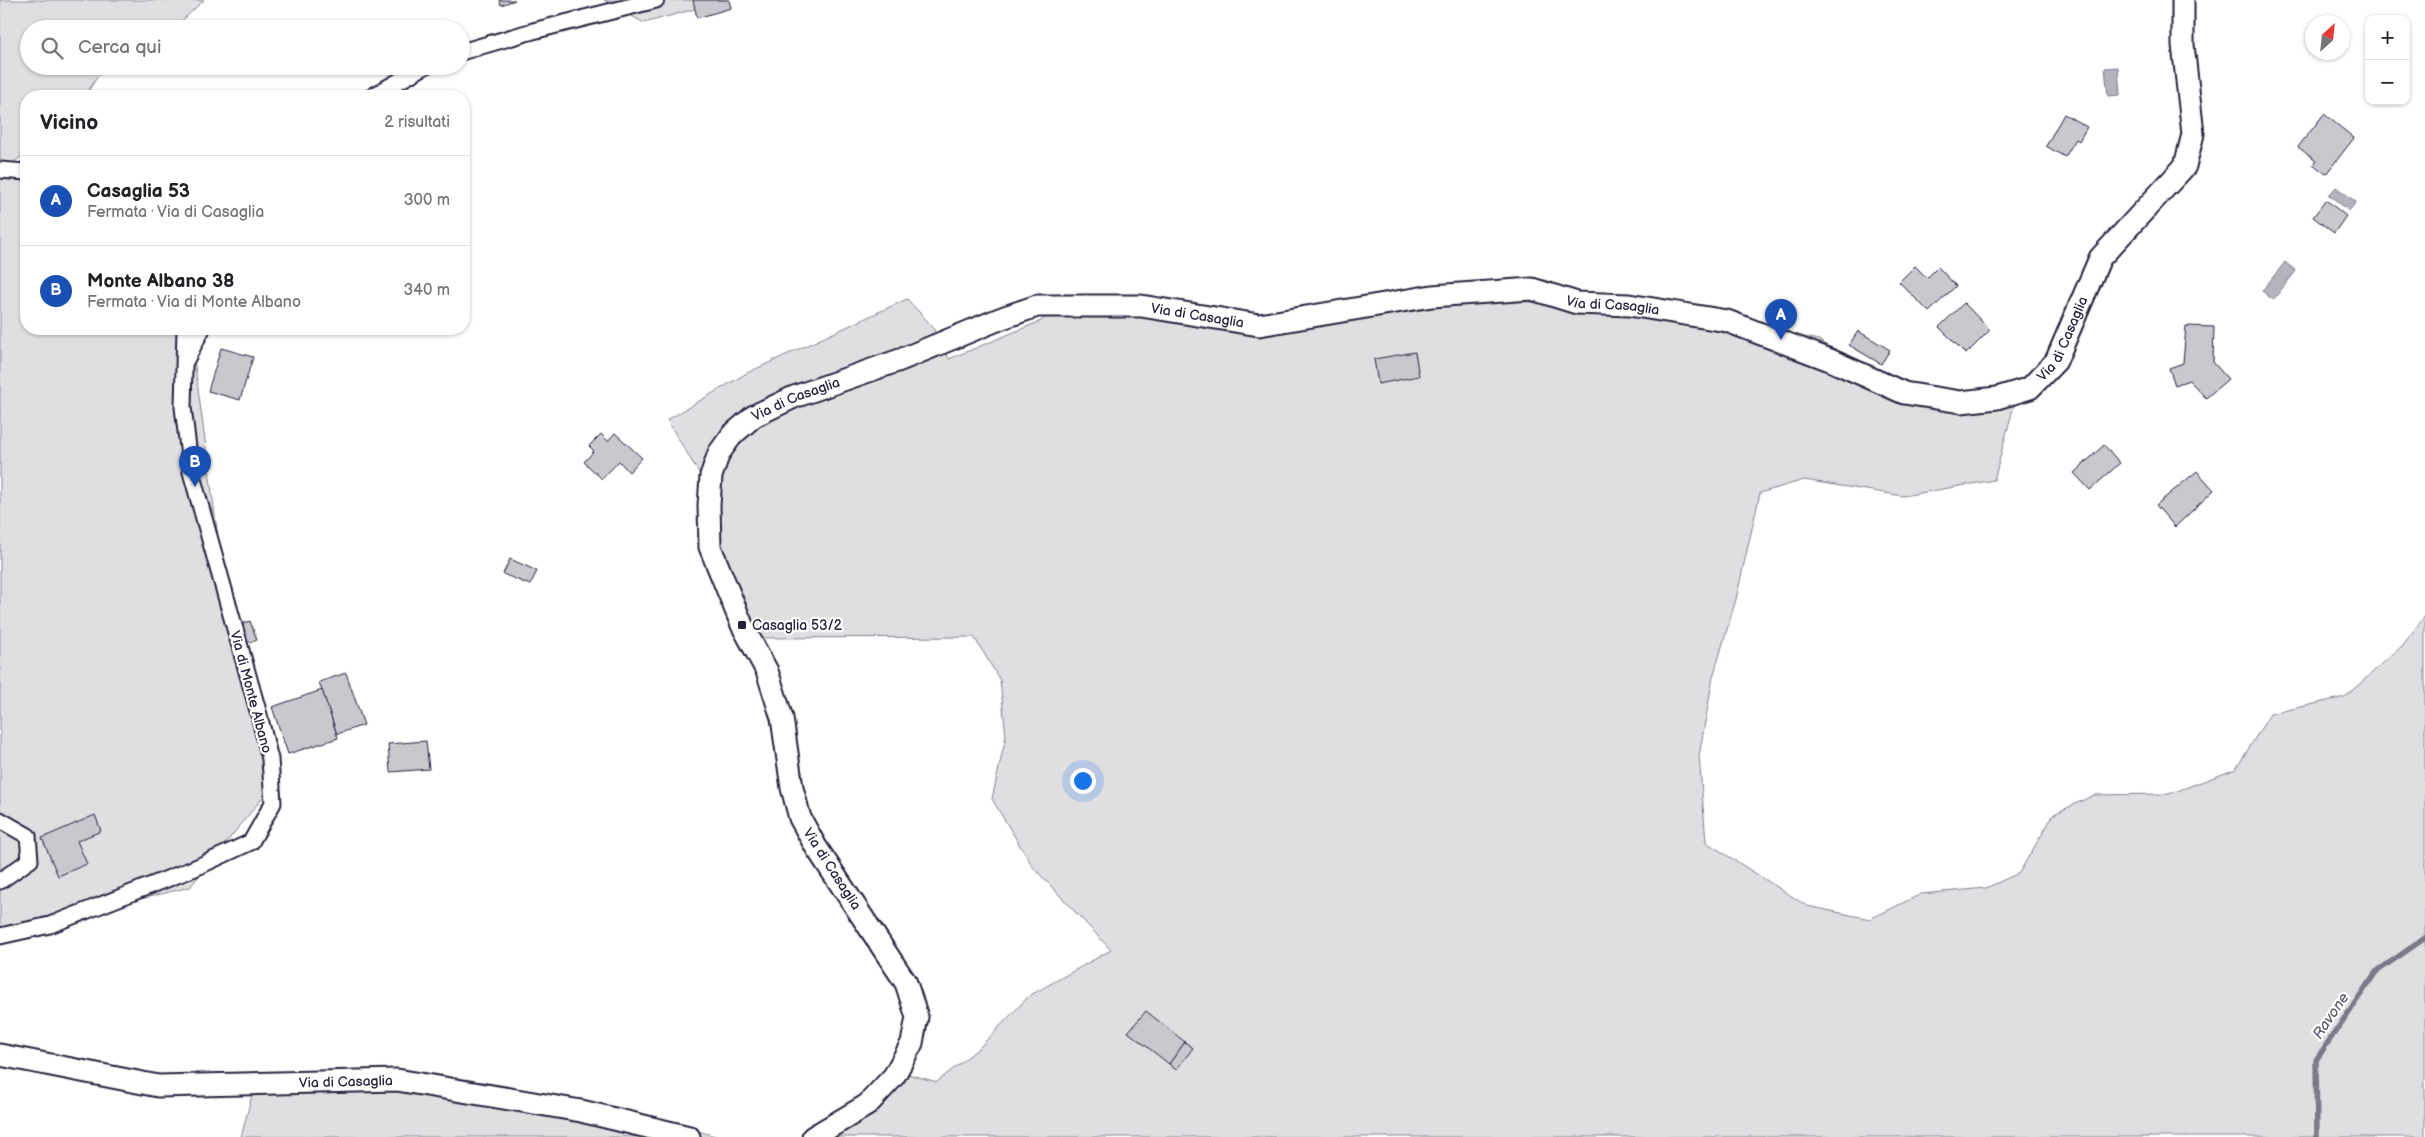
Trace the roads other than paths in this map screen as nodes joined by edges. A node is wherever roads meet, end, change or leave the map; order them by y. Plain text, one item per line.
1 (656, 0) edge
2 (2183, 0) edge
3 (470, 49) edge
4 (409, 75) edge
5 (383, 90) edge
6 (0, 170) edge
7 (20, 172) edge
8 (185, 335) edge
9 (199, 335) edge
10 (184, 363) junction
11 (0, 820) edge
12 (0, 881) edge
13 (0, 936) edge
14 (0, 1055) edge
15 (689, 1137) edge
16 (813, 1137) edge

1 - 3 street
2 - 16 street, Via di Casaglia
4 - 5 street
6 - 7 street
8 - 10 street, Via di Monte Albano
9 - 10 street, Via di Monte Albano
10 - 13 street, Via di Monte Albano
11 - 12 street
14 - 15 street, Via di Casaglia

